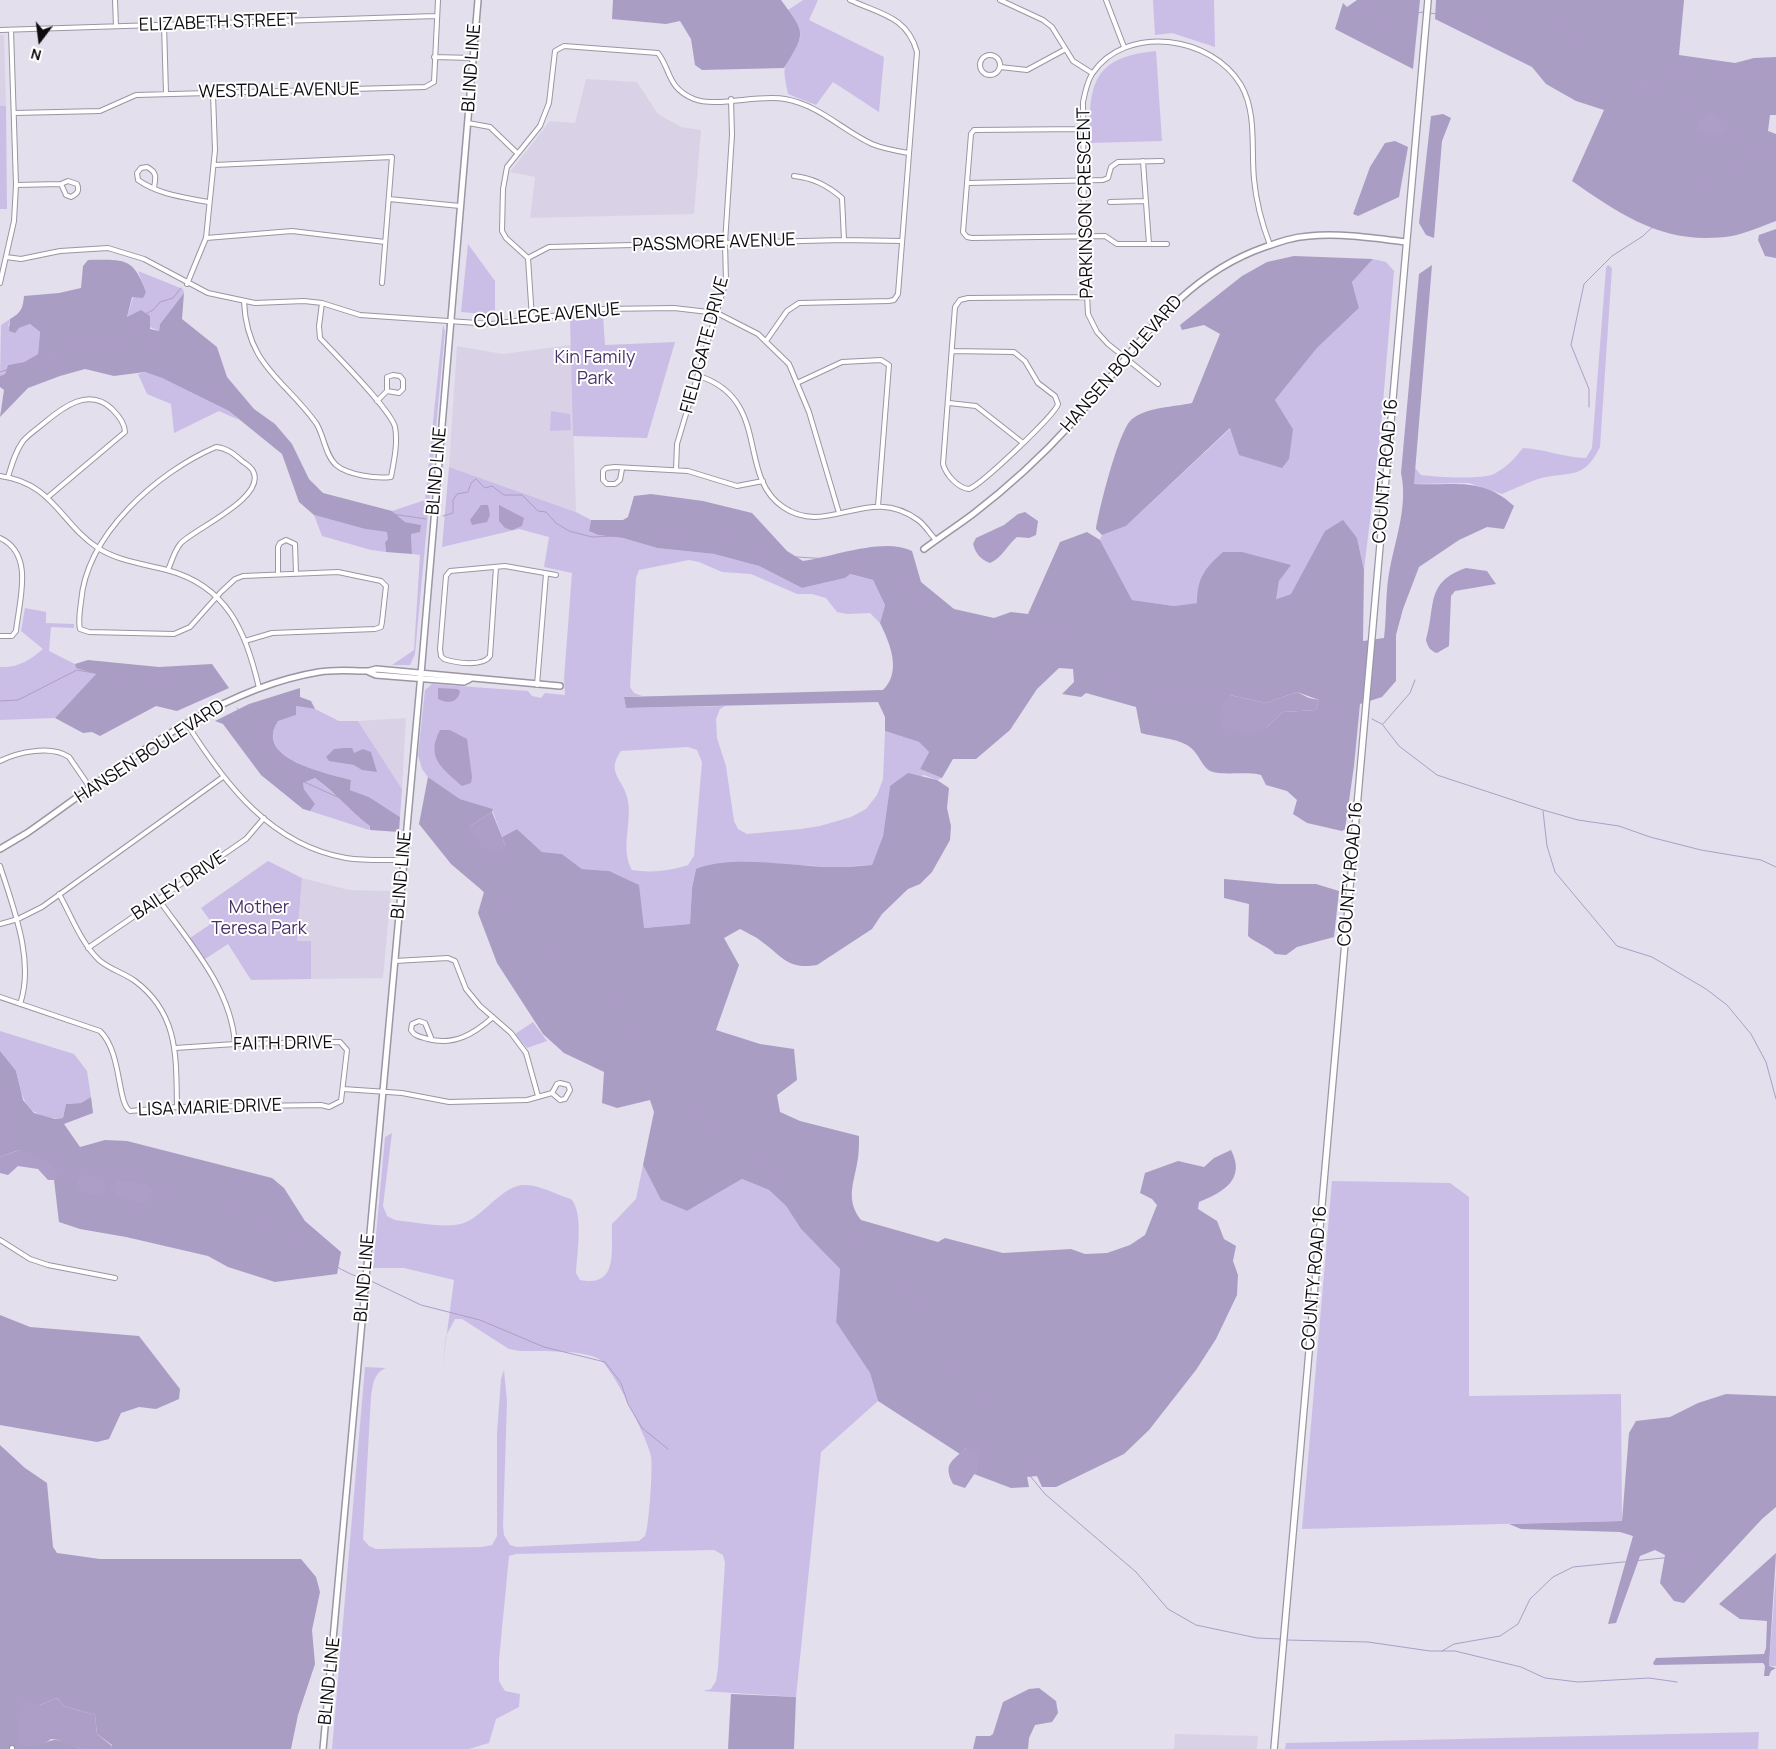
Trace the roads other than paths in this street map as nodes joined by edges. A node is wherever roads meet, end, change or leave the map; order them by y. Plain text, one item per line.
1 (115, 0) edge
2 (438, 0) edge
3 (478, 0) edge
4 (850, 0) edge
5 (1000, 0) edge
6 (1106, 0) edge
7 (1428, 0) edge
8 (436, 16) junction
9 (164, 24) junction
10 (116, 26) junction
11 (0, 30) edge
12 (11, 30) junction
13 (1124, 47) junction
14 (1064, 50) junction
15 (434, 57) junction
16 (473, 58) junction
17 (1000, 67) junction
18 (1092, 73) junction
19 (166, 94) junction
20 (213, 94) junction
21 (731, 99) junction
22 (14, 113) junction
23 (468, 123) junction
24 (1082, 129) junction
25 (517, 153) junction
26 (909, 153) junction
27 (1143, 161) junction
28 (1162, 161) dead end
29 (214, 165) junction
30 (794, 176) dead end
31 (1083, 180) junction
32 (968, 183) junction
33 (61, 184) junction
34 (16, 185) junction
35 (154, 188) junction
36 (389, 199) junction
37 (1146, 201) junction
38 (208, 202) junction
39 (1110, 202) dead end
40 (460, 206) junction
41 (1084, 236) junction
42 (206, 238) junction
43 (844, 240) junction
44 (902, 240) junction
45 (385, 242) junction
46 (1406, 242) junction
47 (725, 243) junction
48 (1149, 244) junction
49 (1167, 244) dead end
50 (1270, 245) junction
51 (6, 257) junction
52 (528, 258) junction
53 (0, 283) edge
54 (382, 283) dead end
55 (187, 284) junction
56 (1086, 297) junction
57 (244, 302) junction
58 (322, 303) junction
59 (718, 313) junction
60 (532, 319) junction
61 (449, 322) junction
62 (766, 341) junction
63 (953, 350) junction
64 (1125, 358) junction
65 (698, 376) junction
66 (799, 382) junction
67 (1158, 384) dead end
68 (387, 391) junction
69 (377, 401) junction
70 (948, 403) junction
71 (1023, 443) junction
72 (622, 469) junction
73 (676, 470) junction
74 (0, 476) edge
75 (8, 477) junction
76 (763, 481) junction
77 (48, 497) junction
78 (878, 506) junction
79 (839, 513) junction
80 (0, 538) edge
81 (936, 540) junction
82 (100, 549) junction
83 (924, 549) dead end
84 (496, 567) junction
85 (168, 570) junction
86 (296, 573) junction
87 (278, 574) junction
88 (546, 574) junction
89 (556, 575) dead end
90 (216, 596) junction
91 (0, 636) edge
92 (245, 641) junction
93 (421, 675) junction
94 (537, 685) junction
95 (560, 686) dead end
96 (259, 688) junction
97 (187, 724) junction
98 (0, 761) edge
99 (223, 777) junction
100 (91, 789) junction
101 (264, 818) junction
102 (0, 848) edge
103 (403, 860) junction
104 (0, 866) edge
105 (59, 894) junction
106 (159, 900) junction
107 (18, 919) junction
108 (0, 924) edge
109 (88, 948) junction
110 (395, 961) junction
111 (0, 997) edge
112 (20, 1004) junction
113 (493, 1017) junction
114 (432, 1040) junction
115 (235, 1044) junction
116 (176, 1048) junction
117 (343, 1089) junction
118 (382, 1092) junction
119 (552, 1094) junction
120 (538, 1096) junction
121 (177, 1107) junction
122 (0, 1240) edge
123 (115, 1278) dead end
124 (323, 1749) edge
125 (1274, 1749) edge

1 - 10 street
2 - 8 street
3 - 16 street, BLIND LINE
4 - 26 street
5 - 14 street
6 - 13 street
7 - 46 main road, COUNTY ROAD 16
8 - 9 street, ELIZABETH STREET
8 - 15 street
9 - 10 street, ELIZABETH STREET
9 - 19 street
10 - 12 street, ELIZABETH STREET
11 - 12 street, ELIZABETH STREET
12 - 22 street
13 - 18 street, PARKINSON CRESCENT
13 - 50 street, PARKINSON CRESCENT
14 - 17 street
14 - 18 street
15 - 16 street
15 - 20 street, WESTDALE AVENUE
16 - 23 street, BLIND LINE
17 - 17 street
18 - 24 street, PARKINSON CRESCENT
19 - 20 street, WESTDALE AVENUE
19 - 22 street, WESTDALE AVENUE
20 - 29 street
21 - 25 street
21 - 26 street
21 - 47 street, FIELDGATE DRIVE
22 - 34 street
23 - 25 street
23 - 40 street, BLIND LINE
24 - 31 street, PARKINSON CRESCENT
24 - 32 street
25 - 52 street
26 - 44 street
27 - 28 street
27 - 31 street
27 - 37 street
29 - 36 street
29 - 38 street
30 - 43 street
31 - 32 street
31 - 41 street, PARKINSON CRESCENT
32 - 41 street
33 - 33 street
33 - 34 street
34 - 51 street
35 - 35 street
35 - 38 street
36 - 40 street
36 - 45 street
37 - 39 street
37 - 48 street
38 - 42 street
40 - 61 street, BLIND LINE
41 - 48 street
41 - 56 street, PARKINSON CRESCENT
42 - 45 street
42 - 55 street
43 - 44 street, PASSMORE AVENUE
43 - 47 street, PASSMORE AVENUE
44 - 62 street
45 - 54 street
46 - 50 street, HANSEN BOULEVARD
46 - 125 main road, COUNTY ROAD 16
47 - 52 street, PASSMORE AVENUE
47 - 59 street, FIELDGATE DRIVE
48 - 49 street
50 - 64 street, HANSEN BOULEVARD
51 - 53 street
51 - 55 street, COLLEGE AVENUE
52 - 60 street
55 - 57 street, COLLEGE AVENUE
56 - 63 street
56 - 64 street, PARKINSON CRESCENT
57 - 58 street, COLLEGE AVENUE
57 - 69 street
58 - 61 street, COLLEGE AVENUE
58 - 69 street
59 - 60 street, COLLEGE AVENUE
59 - 62 street, COLLEGE AVENUE
59 - 65 street, FIELDGATE DRIVE
60 - 61 street, COLLEGE AVENUE
61 - 93 street, BLIND LINE
62 - 66 street, COLLEGE AVENUE
63 - 70 street
63 - 71 street
64 - 67 street, PARKINSON CRESCENT
64 - 81 street, HANSEN BOULEVARD
65 - 73 street, FIELDGATE DRIVE
65 - 76 street
66 - 78 street
66 - 79 street, COLLEGE AVENUE
68 - 68 street
68 - 69 street
70 - 71 street
70 - 71 street
72 - 72 street
72 - 73 street
73 - 76 street
74 - 75 street
75 - 77 street
75 - 77 street
76 - 79 street
77 - 82 street
78 - 79 street
78 - 81 street
80 - 91 street
81 - 83 street, HANSEN BOULEVARD
82 - 85 street
82 - 85 street
82 - 90 street
84 - 84 street
84 - 88 street
85 - 90 street
86 - 87 street
86 - 87 street
86 - 92 street
87 - 90 street
88 - 89 street
88 - 94 street
90 - 92 street
92 - 96 street
93 - 94 street, HANSEN BOULEVARD
93 - 96 street, HANSEN BOULEVARD
93 - 103 street, BLIND LINE
94 - 95 street, HANSEN BOULEVARD
96 - 97 street, HANSEN BOULEVARD
97 - 99 street
97 - 100 street, HANSEN BOULEVARD
98 - 100 street
99 - 101 street
99 - 105 street
100 - 102 street, HANSEN BOULEVARD
101 - 103 street
101 - 106 street, BAILEY DRIVE
103 - 110 street, BLIND LINE
104 - 107 street
105 - 107 street
105 - 109 street
106 - 109 street, BAILEY DRIVE
106 - 115 street
107 - 108 street
107 - 112 street
109 - 116 street
110 - 113 street
110 - 118 street, BLIND LINE
111 - 112 street, LISA MARIE DRIVE
112 - 121 street, LISA MARIE DRIVE
113 - 114 street
113 - 120 street
114 - 114 street
115 - 116 street, FAITH DRIVE
115 - 117 street, FAITH DRIVE
116 - 121 street
117 - 118 street
117 - 121 street, LISA MARIE DRIVE
118 - 120 street
118 - 124 street, BLIND LINE
119 - 119 street
119 - 120 street
122 - 123 street

